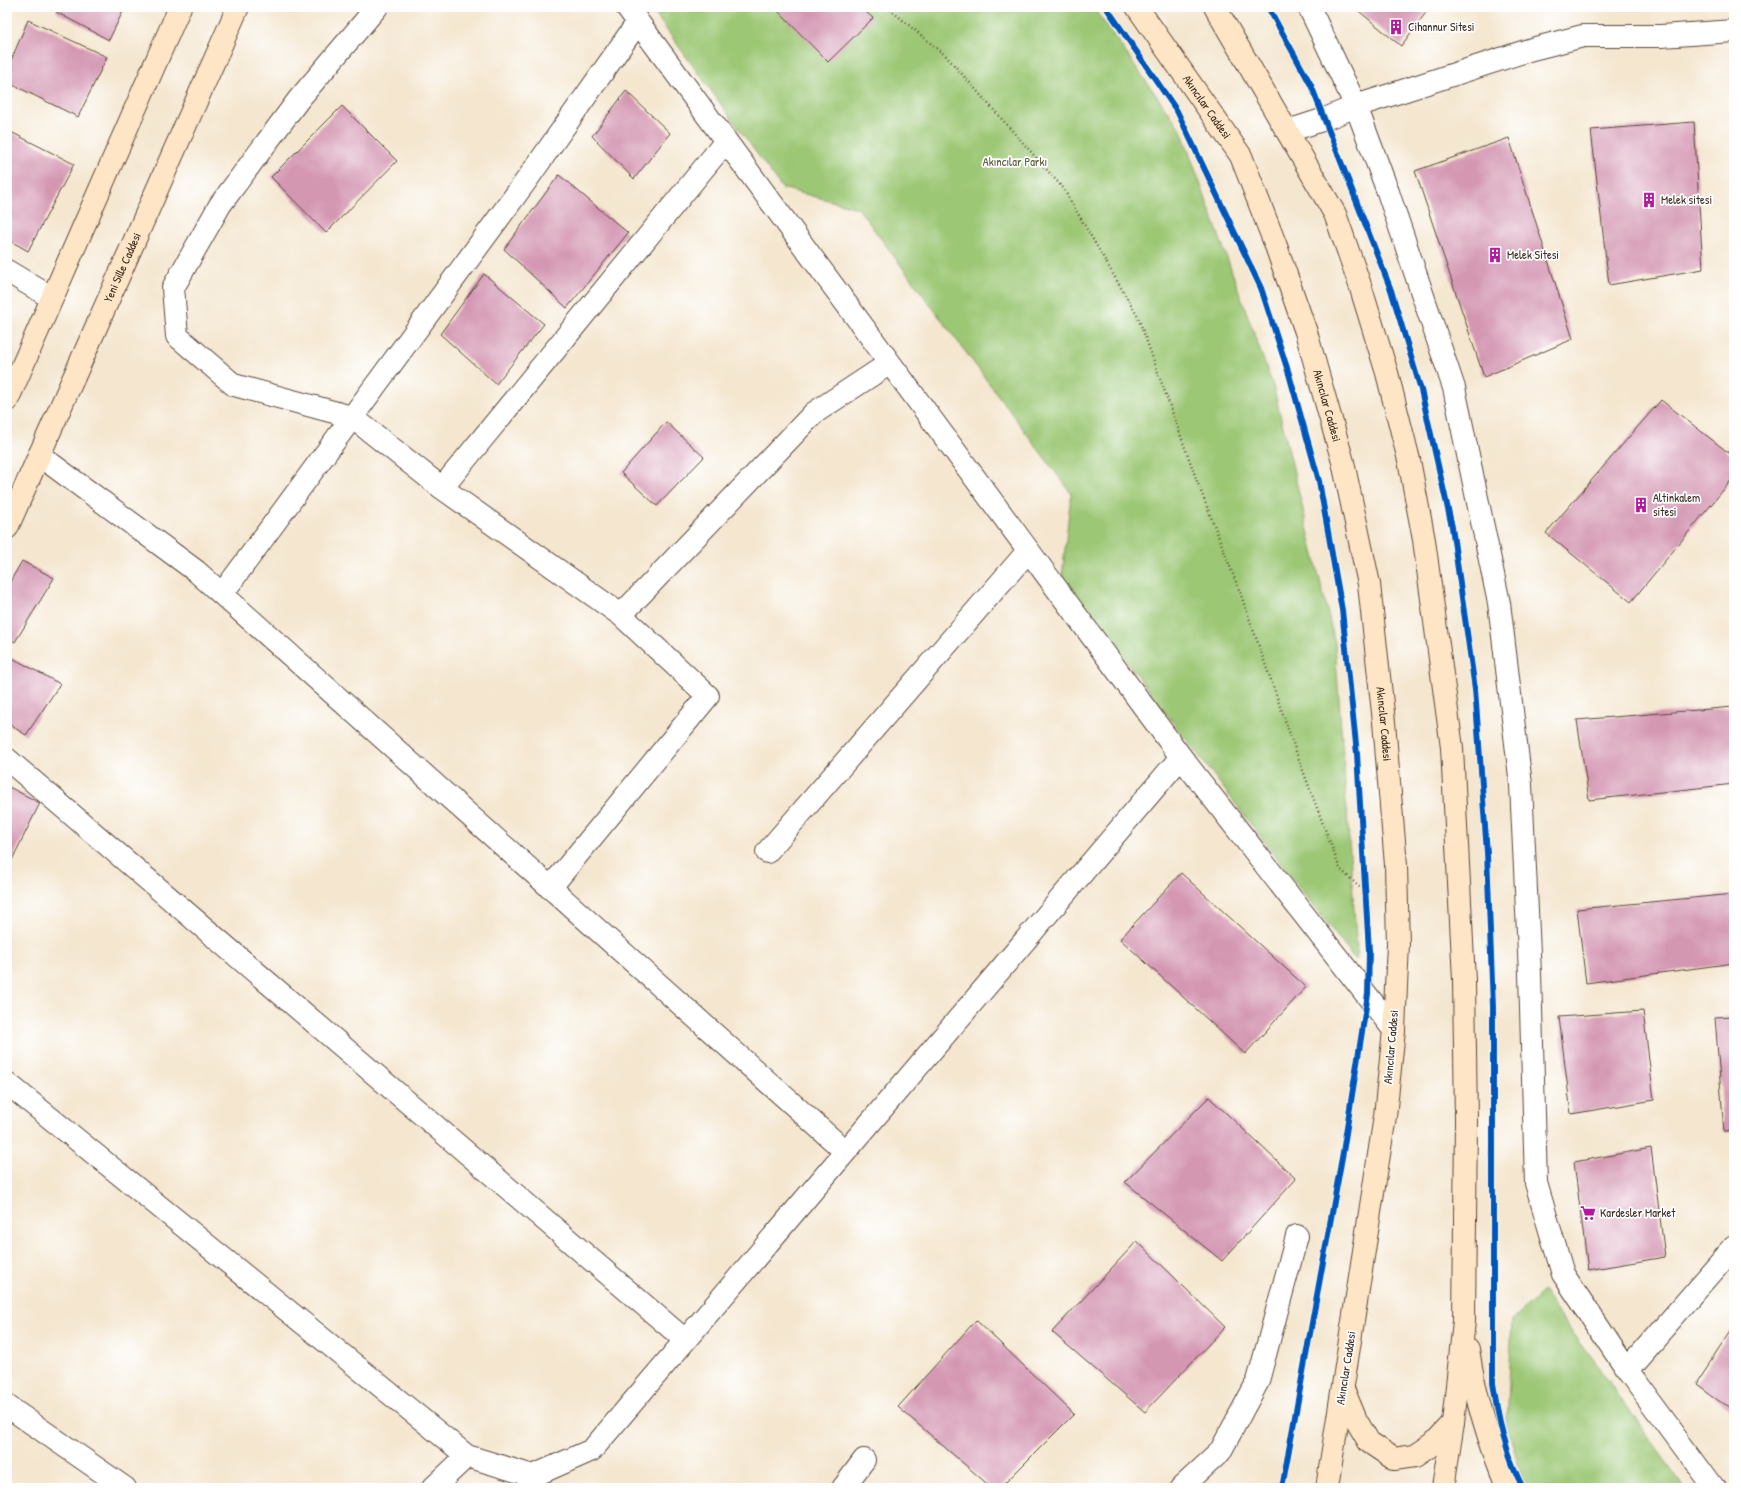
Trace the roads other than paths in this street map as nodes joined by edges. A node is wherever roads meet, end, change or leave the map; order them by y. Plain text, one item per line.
1 (180, 7) edge
2 (238, 7) edge
3 (377, 7) edge
4 (1137, 7) edge
5 (1215, 7) edge
6 (1308, 7) edge
7 (633, 15) edge
8 (1734, 31) edge
9 (1356, 106) junction
10 (1288, 131) junction
11 (726, 141) junction
12 (7, 270) edge
13 (52, 298) junction
14 (890, 364) junction
15 (7, 401) edge
16 (352, 418) junction
17 (39, 455) junction
18 (442, 488) junction
19 (7, 528) edge
20 (1028, 551) junction
21 (222, 594) junction
22 (621, 615) junction
23 (1181, 757) junction
24 (7, 759) edge
25 (767, 852) dead end
26 (550, 888) junction
27 (1394, 1030) junction
28 (7, 1083) edge
29 (845, 1151) junction
30 (1297, 1236) dead end
31 (1734, 1247) edge
32 (1464, 1321) junction
33 (685, 1340) junction
34 (1627, 1370) junction
35 (1343, 1388) junction
36 (7, 1406) edge
37 (1453, 1423) junction
38 (467, 1456) junction
39 (864, 1460) dead end
40 (125, 1488) edge
41 (433, 1488) edge
42 (844, 1488) edge
43 (1181, 1488) edge
44 (1327, 1488) edge
45 (1443, 1488) edge
46 (1508, 1488) edge
47 (1714, 1488) edge

1 - 13 main road
2 - 17 main road, Yeni Sille Caddesi
3 - 16 street
4 - 27 main road, Akıncılar Caddesi
5 - 10 main road
6 - 9 street
7 - 11 street
7 - 16 street
8 - 9 street
9 - 10 street
9 - 34 street
10 - 32 main road
11 - 14 street
11 - 18 street
12 - 13 street
13 - 15 main road
14 - 20 street
14 - 22 street
16 - 18 street
16 - 21 street
17 - 19 main road, Yeni Sille Caddesi
17 - 21 street
18 - 22 street
20 - 23 street
20 - 25 street
21 - 26 street
22 - 26 street
23 - 27 street
23 - 29 street
24 - 33 street
26 - 29 street
27 - 35 main road, Akıncılar Caddesi
28 - 38 street
29 - 33 street
30 - 43 street
31 - 34 street
32 - 37 main road
32 - 46 main road
33 - 38 street
34 - 47 street
35 - 37 main road
35 - 44 main road, Akıncılar Caddesi
36 - 40 street
37 - 45 main road
38 - 41 street
39 - 42 street

